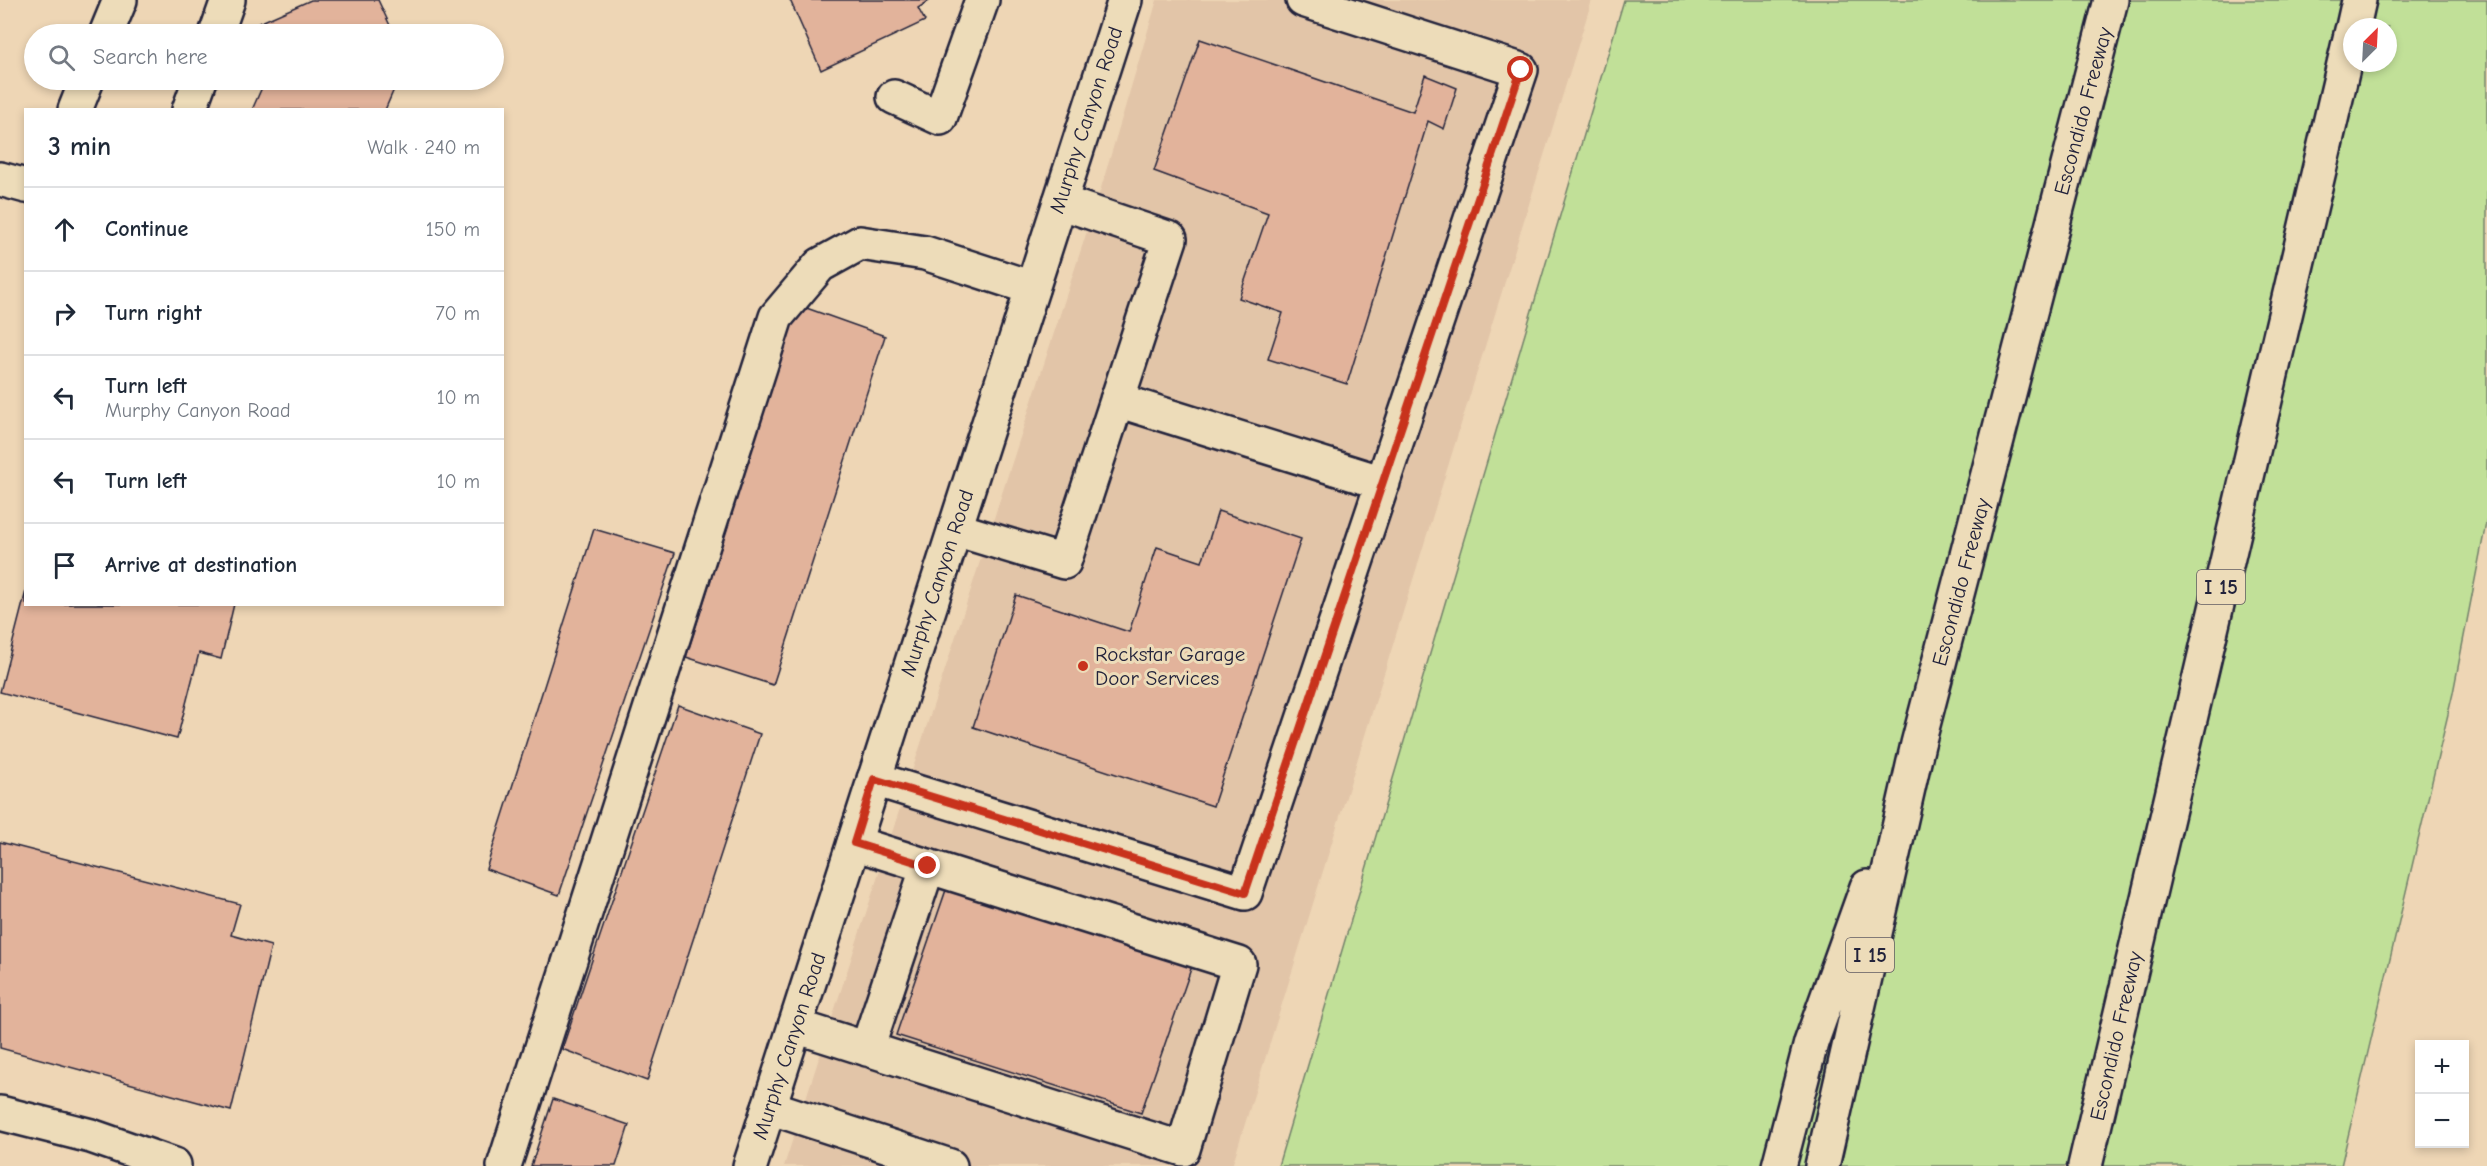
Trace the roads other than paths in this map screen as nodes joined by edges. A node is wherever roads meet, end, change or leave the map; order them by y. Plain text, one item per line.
1 (120, 0) edge
2 (228, 0) edge
3 (982, 0) edge
4 (1125, 0) edge
5 (1303, 0) edge
6 (2111, 0) edge
7 (2359, 0) edge
8 (2354, 18) edge
9 (110, 24) edge
10 (220, 24) edge
11 (2343, 67) edge
12 (83, 90) edge
13 (196, 90) edge
14 (894, 97) dead end
15 (76, 108) edge
16 (190, 108) edge
17 (0, 179) edge
18 (24, 185) edge
19 (1060, 202) junction
20 (1032, 288) junction
21 (1117, 400) junction
22 (1383, 483) junction
23 (955, 529) junction
24 (1918, 744) junction
25 (874, 779) junction
26 (854, 843) junction
27 (928, 866) junction
28 (795, 1026) junction
29 (867, 1049) junction
30 (770, 1107) junction
31 (0, 1113) edge
32 (2088, 1159) edge
33 (174, 1165) edge
34 (504, 1166) edge
35 (750, 1166) edge
36 (950, 1166) edge
37 (1779, 1166) edge
38 (1822, 1166) edge

1 - 9 main road
2 - 10 main road
3 - 14 main road
4 - 19 main road, Murphy Canyon Road
5 - 22 main road
6 - 24 main road, Escondido Freeway / I 15
7 - 8 main road, Escondido Freeway / I 15
11 - 32 main road, Escondido Freeway / I 15
12 - 15 main road
13 - 16 main road
17 - 18 main road
19 - 20 main road, Murphy Canyon Road
19 - 21 main road
20 - 23 main road, Murphy Canyon Road
20 - 34 main road
21 - 22 main road
21 - 23 main road
22 - 25 main road
23 - 25 main road, Murphy Canyon Road
24 - 37 main road
24 - 38 main road, Escondido Freeway / I 15
25 - 26 main road, Murphy Canyon Road
26 - 27 main road
26 - 28 main road, Murphy Canyon Road
27 - 29 main road
27 - 29 main road
28 - 29 main road
28 - 30 main road, Murphy Canyon Road
30 - 35 main road, Murphy Canyon Road
30 - 36 main road
31 - 33 main road

